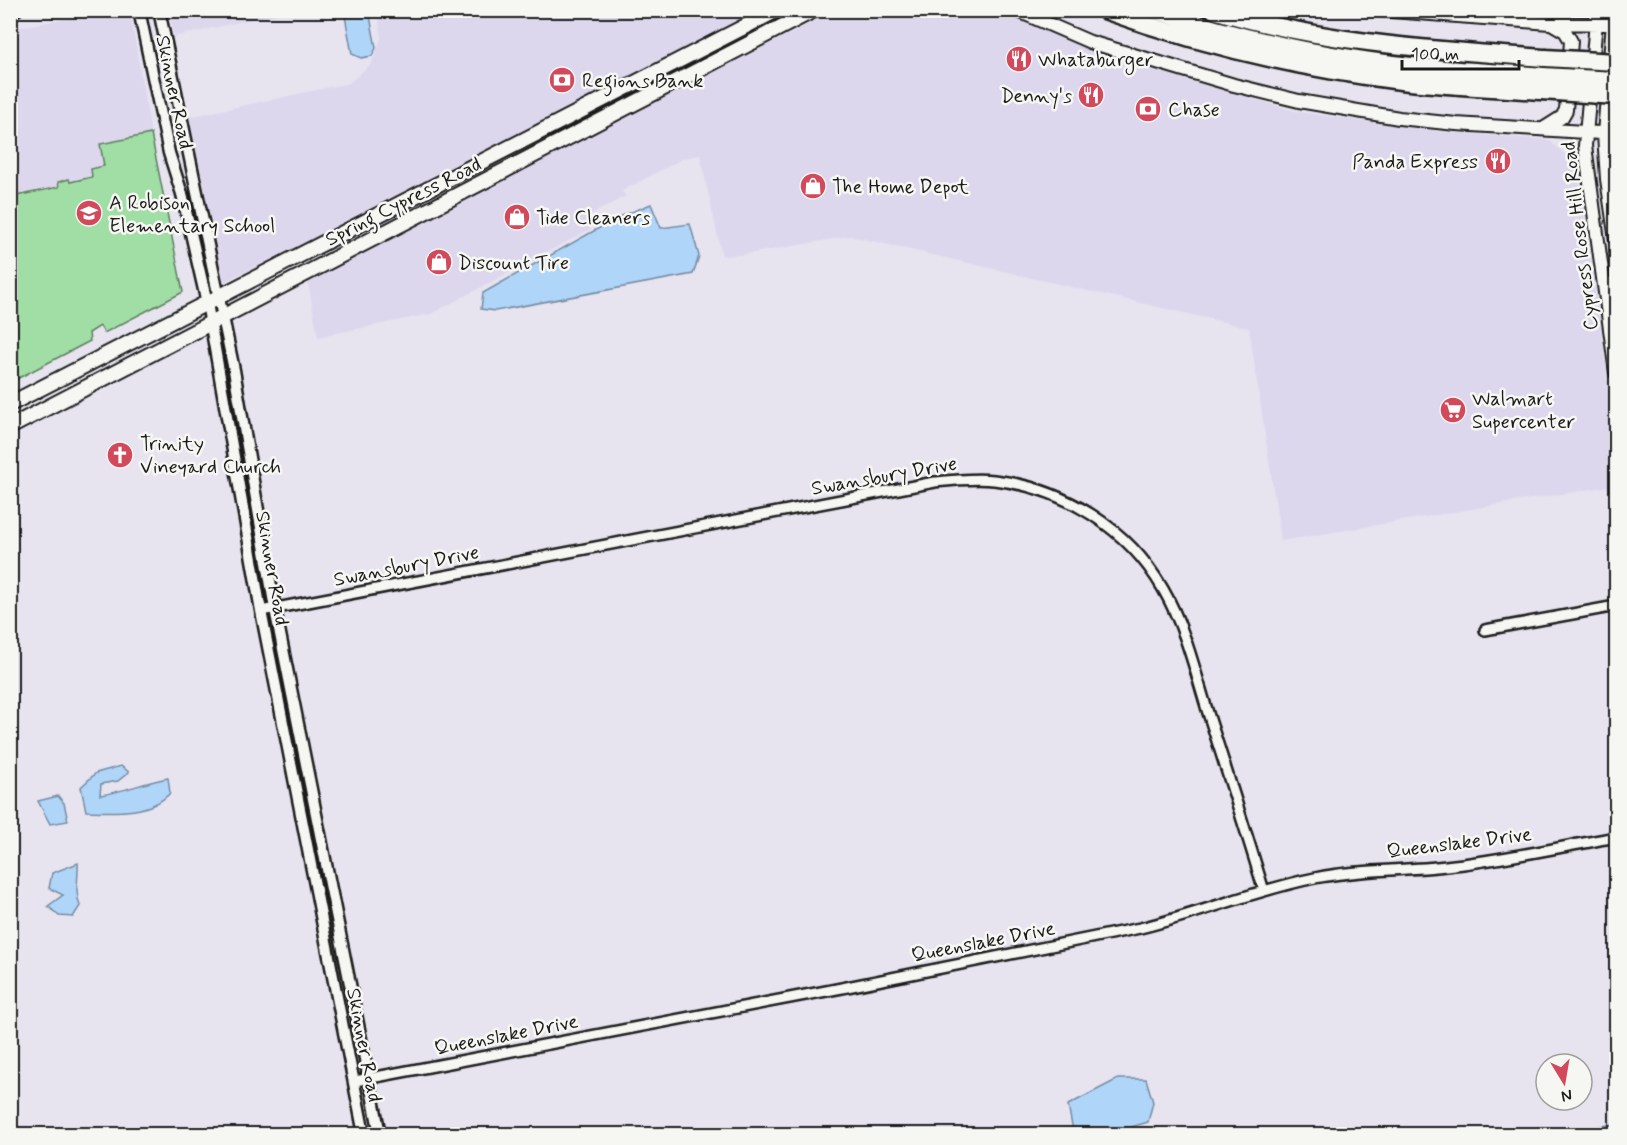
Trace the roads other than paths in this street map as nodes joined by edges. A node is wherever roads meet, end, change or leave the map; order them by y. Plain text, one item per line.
1 (17, 10) edge
2 (139, 10) edge
3 (159, 10) edge
4 (777, 10) edge
5 (814, 10) edge
6 (1016, 10) edge
7 (1104, 10) edge
8 (1154, 10) edge
9 (1214, 10) edge
10 (1378, 10) edge
11 (1614, 10) edge
12 (10, 12) edge
13 (1597, 17) edge
14 (1550, 23) junction
15 (1615, 24) edge
16 (690, 55) junction
17 (1617, 62) edge
18 (699, 70) junction
19 (1617, 80) edge
20 (1542, 83) junction
21 (1617, 96) edge
22 (1544, 129) junction
23 (1586, 132) junction
24 (1610, 134) edge
25 (519, 143) junction
26 (529, 158) junction
27 (390, 209) junction
28 (396, 227) junction
29 (1617, 240) edge
30 (1610, 284) edge
31 (213, 300) junction
32 (223, 316) junction
33 (210, 324) junction
34 (1617, 373) edge
35 (39, 390) junction
36 (10, 404) edge
37 (48, 407) junction
38 (10, 427) edge
39 (255, 491) junction
40 (241, 493) junction
41 (1617, 606) edge
42 (275, 609) junction
43 (261, 611) junction
44 (1485, 630) dead end
45 (305, 759) junction
46 (291, 762) junction
47 (1617, 837) edge
48 (1264, 891) junction
49 (368, 1079) junction
50 (355, 1081) junction
51 (364, 1134) edge
52 (380, 1134) edge

1 - 12 street
2 - 31 street, Skinner Road
3 - 31 street, Skinner Road
4 - 16 main road, Spring Cypress Road
5 - 18 main road, Spring Cypress Road
6 - 22 main road
7 - 20 highway
8 - 20 highway
9 - 17 highway, bridge
10 - 14 main road
11 - 15 main road, Cypress Rose Hill Road
13 - 14 main road
13 - 15 main road
13 - 23 main road, Cypress Rose Hill Road
14 - 22 main road
15 - 24 main road, Cypress Rose Hill Road
16 - 18 main road
16 - 25 main road, Spring Cypress Road
18 - 26 main road, Spring Cypress Road
19 - 20 highway, bridge
20 - 21 highway, bridge
22 - 23 main road
23 - 24 main road
23 - 30 main road, Cypress Rose Hill Road
24 - 29 main road, Cypress Rose Hill Road
25 - 26 main road
25 - 27 main road, Spring Cypress Road
26 - 28 main road, Spring Cypress Road
27 - 28 main road
27 - 31 main road, Spring Cypress Road
28 - 32 main road, Spring Cypress Road
30 - 34 main road, Cypress Rose Hill Road
31 - 32 street, Skinner Road
31 - 33 street, Skinner Road
31 - 35 main road, Spring Cypress Road
32 - 33 main road, Spring Cypress Road
32 - 39 street, Skinner Road
33 - 37 main road, Spring Cypress Road
33 - 40 street, Skinner Road
35 - 36 main road, Spring Cypress Road
35 - 37 main road
37 - 38 main road, Spring Cypress Road
39 - 40 street
39 - 42 street, Skinner Road
40 - 43 street, Skinner Road
41 - 44 street
42 - 43 street, Swansbury Drive
42 - 45 street, Skinner Road
42 - 48 street, Swansbury Drive
43 - 46 street, Skinner Road
45 - 46 street
45 - 49 street, Skinner Road
46 - 50 street, Skinner Road
47 - 48 street, Queenslake Drive
48 - 49 street, Queenslake Drive
49 - 50 street, Queenslake Drive
49 - 52 street, Skinner Road
50 - 51 street, Skinner Road

